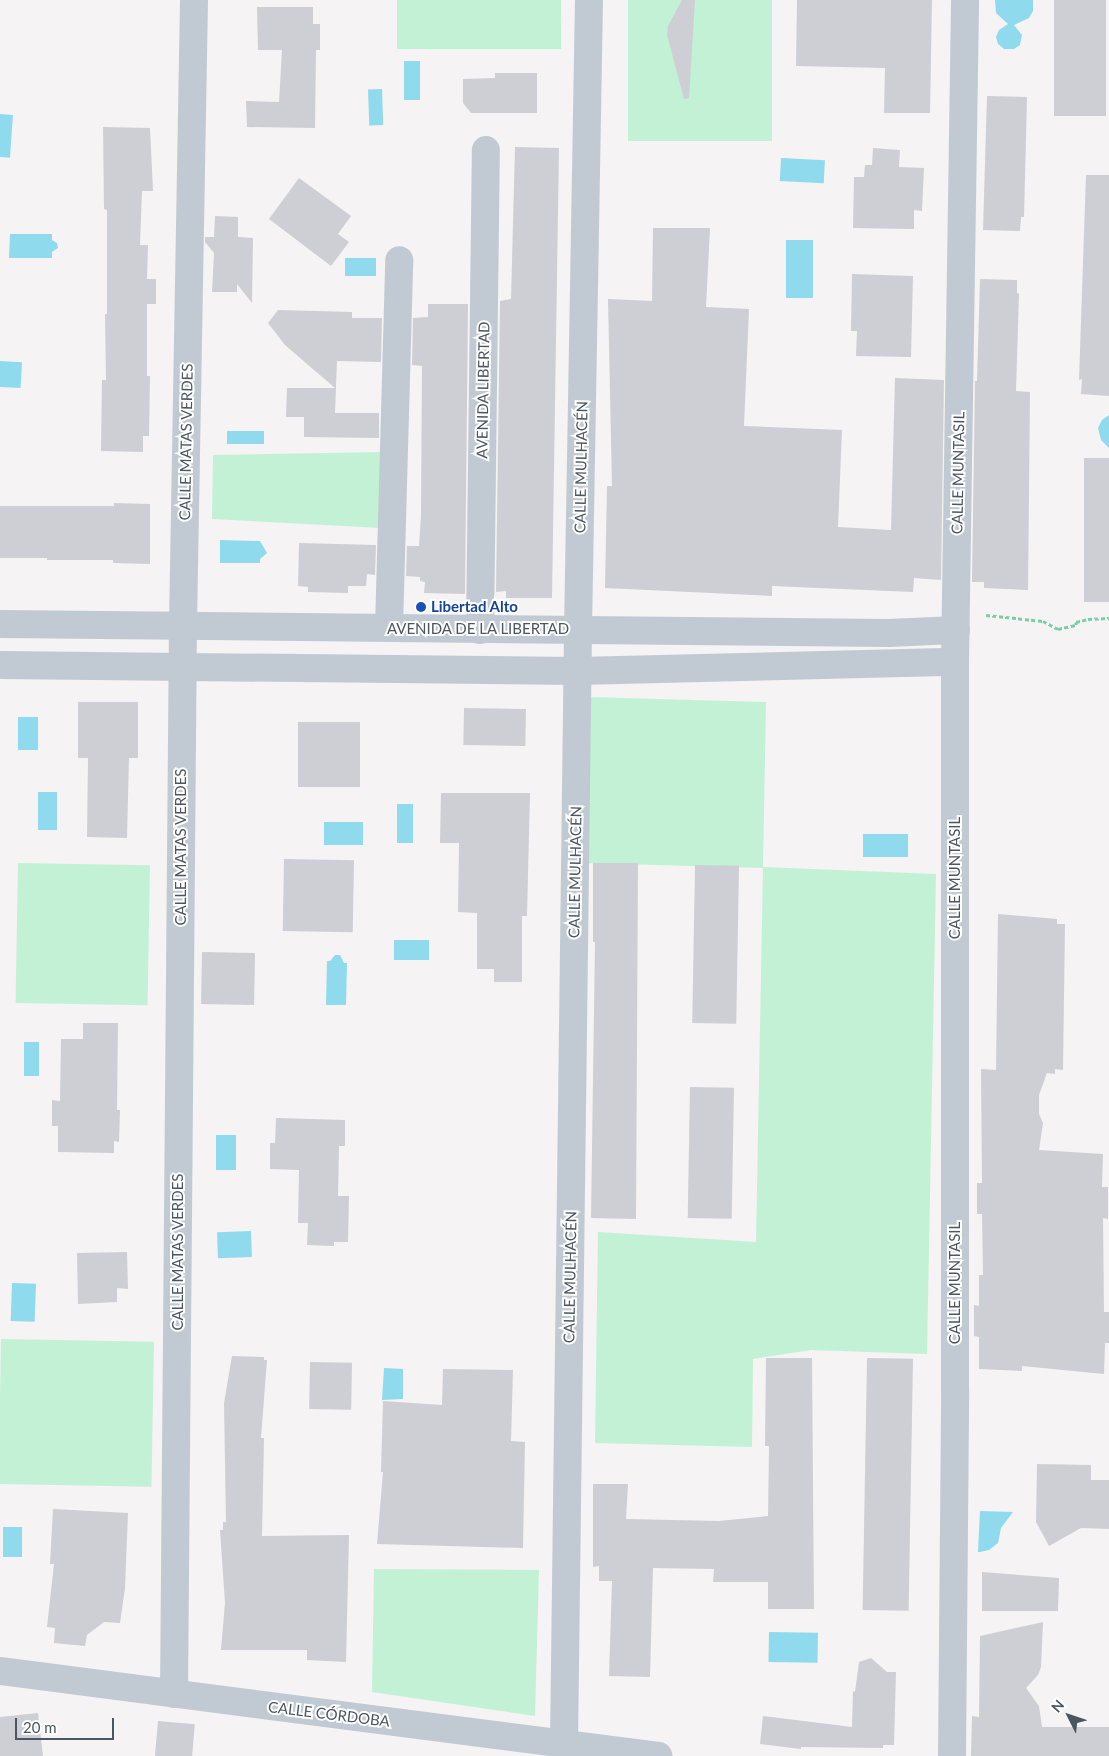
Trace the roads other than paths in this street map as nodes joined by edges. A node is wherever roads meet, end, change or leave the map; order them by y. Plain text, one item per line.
1 (194, 0) edge
2 (589, 0) edge
3 (965, 0) edge
4 (486, 150) dead end
5 (399, 260) dead end
6 (956, 622) junction
7 (0, 624) edge
8 (183, 624) junction
9 (389, 628) junction
10 (480, 630) junction
11 (578, 630) junction
12 (955, 662) junction
13 (0, 665) edge
14 (182, 668) junction
15 (578, 671) junction
16 (0, 1671) edge
17 (174, 1694) junction
18 (564, 1744) junction
19 (659, 1756) edge
20 (952, 1756) edge

1 - 8 street, CALLE MATAS VERDES
2 - 11 street, CALLE MULHACÉN
3 - 6 street, CALLE MUNTASIL
4 - 10 street, AVENIDA LIBERTAD
5 - 9 street
6 - 11 street, AVENIDA DE LA LIBERTAD
6 - 12 street, CALLE MUNTASIL
7 - 8 street, AVENIDA DE LA LIBERTAD
8 - 9 street, AVENIDA DE LA LIBERTAD
8 - 14 street, CALLE MATAS VERDES
9 - 10 street, AVENIDA DE LA LIBERTAD
10 - 11 street, AVENIDA DE LA LIBERTAD
11 - 15 street, CALLE MULHACÉN
12 - 15 street
12 - 20 street, CALLE MUNTASIL
13 - 14 street
14 - 15 street
14 - 17 street, CALLE MATAS VERDES
15 - 18 street, CALLE MULHACÉN
16 - 17 street, CALLE CÓRDOBA
17 - 18 street, CALLE CÓRDOBA
18 - 19 street, CALLE CÓRDOBA

